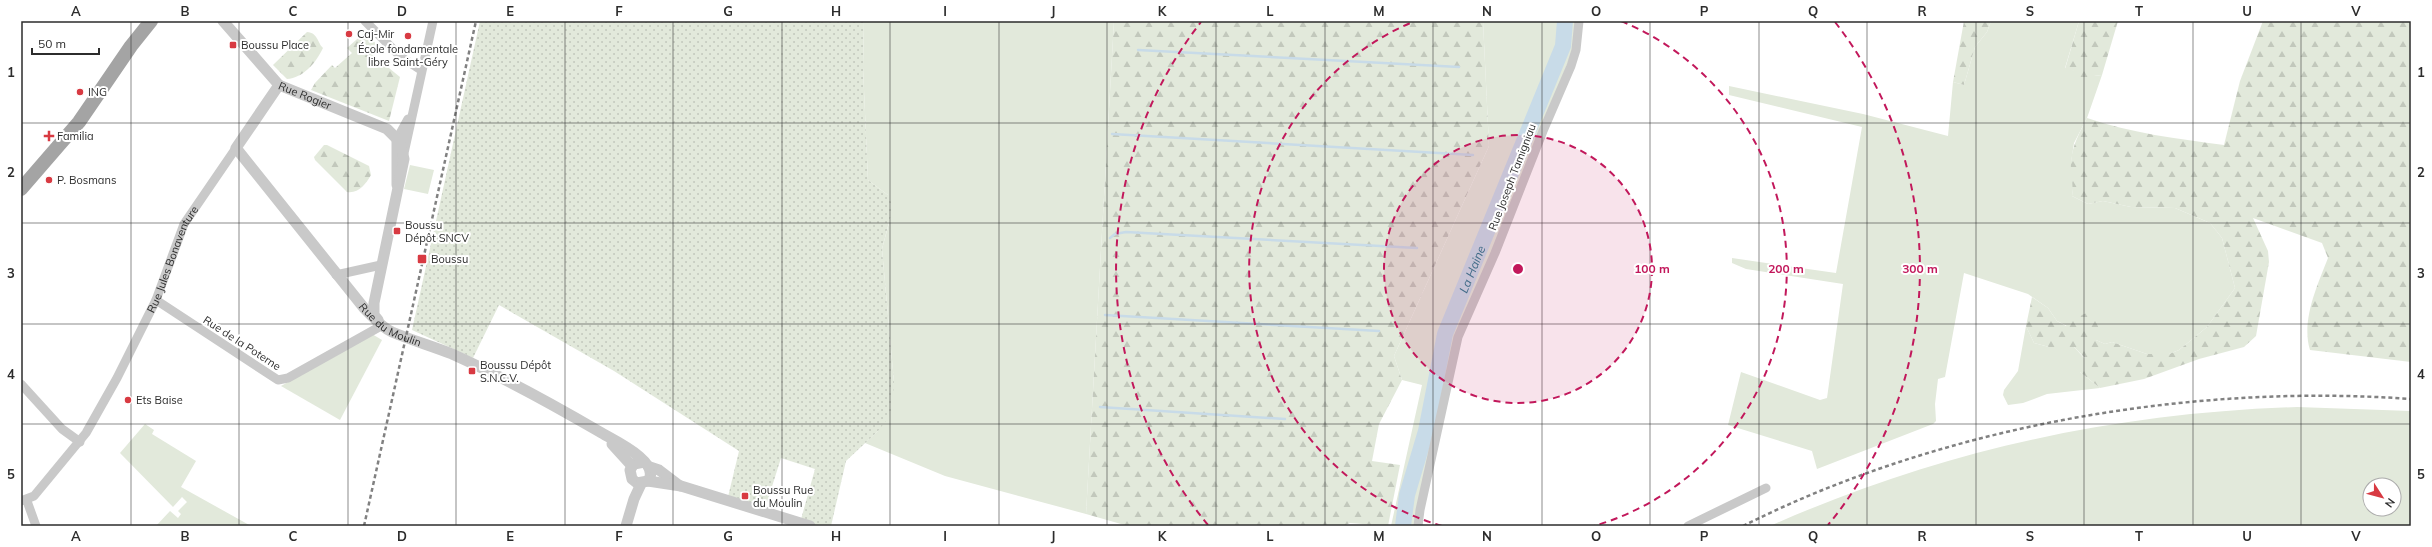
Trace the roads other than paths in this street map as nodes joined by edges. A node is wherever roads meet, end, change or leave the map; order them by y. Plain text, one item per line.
1 (147, 21) edge
2 (151, 21) edge
3 (223, 21) edge
4 (365, 21) edge
5 (433, 21) edge
6 (1579, 21) edge
7 (138, 37) junction
8 (422, 70) junction
9 (279, 85) junction
10 (410, 116) junction
11 (395, 132) junction
12 (236, 148) junction
13 (404, 153) junction
14 (21, 189) edge
15 (397, 192) junction
16 (381, 265) junction
17 (336, 275) junction
18 (156, 300) junction
19 (381, 326) junction
20 (21, 384) edge
21 (600, 433) junction
22 (80, 442) junction
23 (647, 465) junction
24 (632, 466) junction
25 (640, 481) junction
26 (681, 486) junction
27 (1766, 488) dead end
28 (24, 501) edge
29 (627, 523) edge
30 (36, 526) edge
31 (810, 526) edge
32 (1418, 526) edge
33 (1688, 526) edge

1 - 7 main road
2 - 7 main road
3 - 9 street, Rue Rogier
4 - 8 street
5 - 8 street
6 - 32 street, Rue Joseph Tamigniau
7 - 14 main road
8 - 10 street
9 - 11 street, Rue Rogier
9 - 12 street, Rue Jules Bonaventure
10 - 11 street
10 - 13 street
11 - 13 street
11 - 15 street
12 - 17 street, Rue du Moulin
12 - 18 street, Rue Jules Bonaventure
13 - 15 street
15 - 16 street
16 - 17 street
16 - 19 street
17 - 19 street, Rue du Moulin
18 - 19 street, Rue de la Poterne
18 - 22 street, Rue Jules Bonaventure
19 - 21 street, Rue du Moulin
20 - 22 street
21 - 23 street, Rue du Moulin
21 - 24 street, Rue du Moulin
22 - 28 street, Rue Jules Bonaventure
23 - 24 street
23 - 25 street
23 - 26 street, Rue du Moulin
24 - 25 street
25 - 26 street, Rue du Moulin
25 - 29 street
26 - 31 street, Rue du Moulin
27 - 33 street
28 - 30 street

